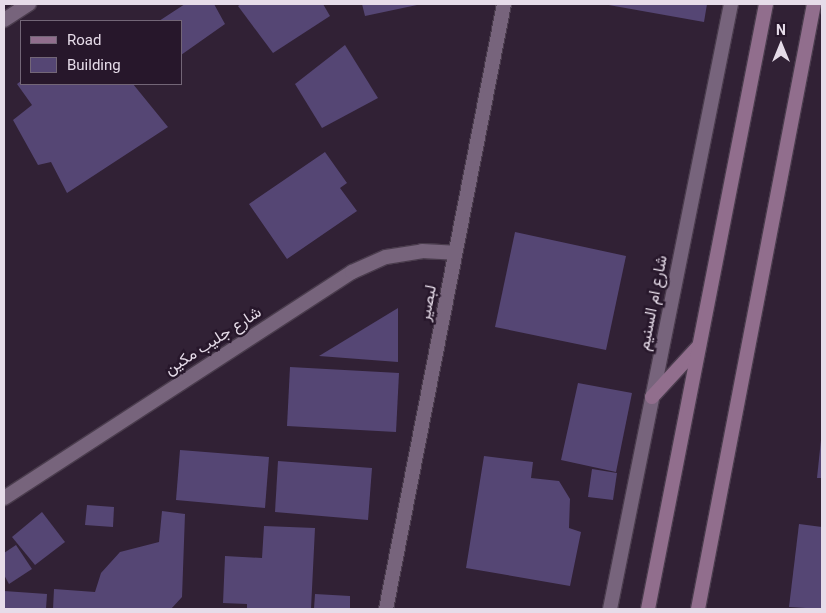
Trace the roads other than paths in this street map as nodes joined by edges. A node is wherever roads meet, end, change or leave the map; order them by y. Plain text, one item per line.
1 (29, 4) edge
2 (504, 4) edge
3 (731, 4) edge
4 (814, 4) edge
5 (763, 8) edge
6 (4, 20) edge
7 (455, 253) junction
8 (700, 346) junction
9 (652, 397) junction
10 (4, 498) edge
11 (386, 609) edge
12 (610, 609) edge
13 (648, 609) edge
14 (698, 609) edge

1 - 6 street
2 - 7 street, لبصير
3 - 9 street, شارع ام السنيم
4 - 14 main road
5 - 8 main road
7 - 10 street, شارع جليب مكين
7 - 11 street, لبصير
8 - 9 main road
8 - 13 main road
9 - 12 street, شارع ام السنيم

